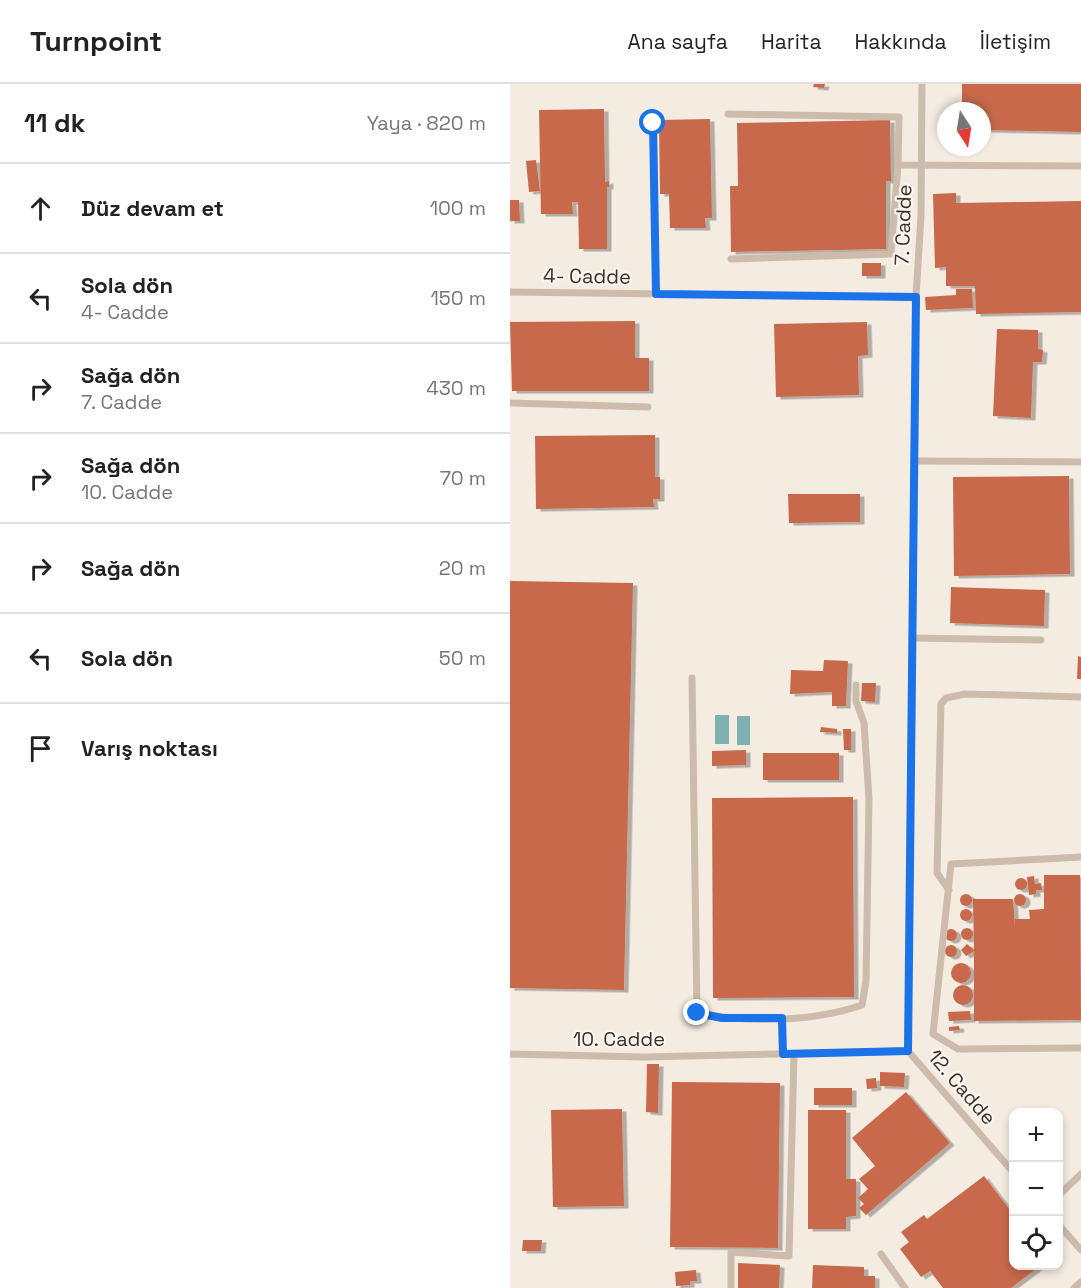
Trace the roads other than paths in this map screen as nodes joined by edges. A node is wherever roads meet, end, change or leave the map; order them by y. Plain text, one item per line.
1 (922, 84) edge
2 (728, 114) dead end
3 (653, 123) dead end
4 (898, 165) junction
5 (921, 165) junction
6 (1081, 166) edge
7 (731, 259) dead end
8 (510, 292) edge
9 (656, 294) junction
10 (916, 297) junction
11 (510, 403) edge
12 (648, 407) dead end
13 (914, 461) junction
14 (1081, 462) edge
15 (912, 638) junction
16 (1041, 640) dead end
17 (692, 678) dead end
18 (856, 685) dead end
19 (1081, 697) edge
20 (1081, 857) edge
21 (949, 890) junction
22 (782, 1018) junction
23 (1081, 1048) edge
24 (908, 1051) junction
25 (794, 1053) junction
26 (510, 1054) edge
27 (783, 1054) junction
28 (1009, 1166) edge
29 (1081, 1174) edge
30 (1063, 1192) edge
31 (1063, 1229) edge
32 (1081, 1250) edge
33 (881, 1254) dead end
34 (1081, 1282) edge
35 (731, 1288) edge
36 (905, 1288) edge
37 (1074, 1288) edge

1 - 5 lane, 7. Cadde
2 - 4 lane
3 - 9 lane
4 - 5 lane
4 - 7 lane
5 - 6 lane
5 - 10 lane, 7. Cadde
8 - 9 lane, 4- Cadde
9 - 10 lane, 4- Cadde
10 - 13 lane, 7. Cadde
11 - 12 lane
13 - 14 lane
13 - 15 lane, 7. Cadde
15 - 16 lane
15 - 24 lane, 7. Cadde
17 - 22 lane
18 - 22 lane
19 - 21 lane
20 - 21 lane
21 - 23 lane
22 - 27 lane
24 - 25 lane, 10. Cadde
24 - 28 lane, 12. Cadde
25 - 27 lane, 10. Cadde
25 - 35 lane
26 - 27 lane, 10. Cadde
29 - 30 lane
31 - 32 lane
33 - 36 lane
34 - 37 lane

